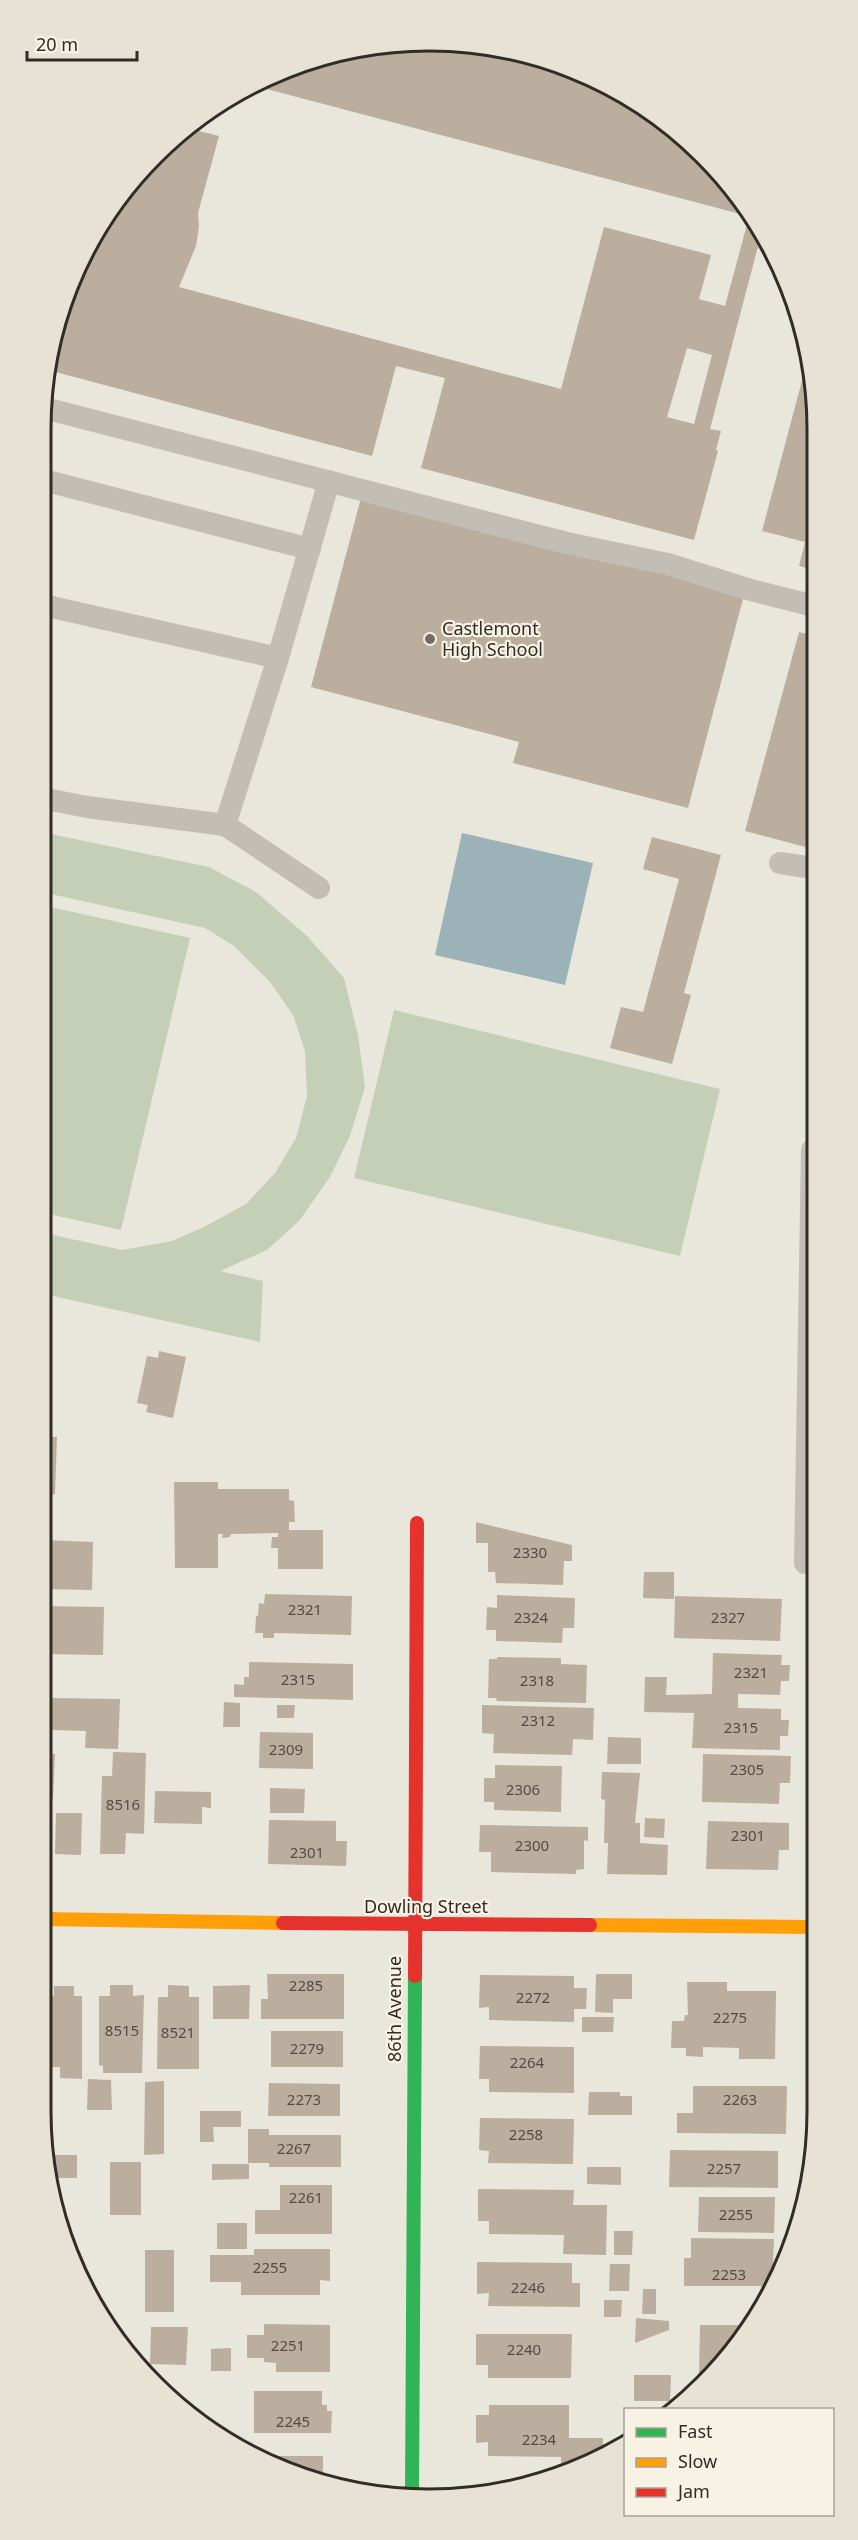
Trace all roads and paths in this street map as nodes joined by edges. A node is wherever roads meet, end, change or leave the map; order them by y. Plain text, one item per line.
1 (52, 410) edge
2 (51, 482) edge
3 (329, 482) junction
4 (310, 549) junction
5 (807, 604) edge
6 (51, 607) edge
7 (278, 658) junction
8 (51, 800) edge
9 (225, 825) junction
10 (780, 863) dead end
11 (807, 867) edge
12 (319, 888) dead end
13 (807, 1408) edge
14 (417, 1523) dead end
15 (804, 1563) dead end
16 (51, 1919) edge
17 (414, 1924) junction
18 (807, 1927) edge
19 (412, 2488) edge

1 - 3 lane
2 - 4 lane
3 - 4 lane
3 - 5 lane
4 - 7 lane
6 - 7 lane
7 - 9 lane
8 - 9 lane
9 - 12 lane
10 - 11 lane
13 - 15 lane
14 - 17 street, 86th Avenue
16 - 17 street, Dowling Street
17 - 18 street, Dowling Street
17 - 19 street, 86th Avenue

